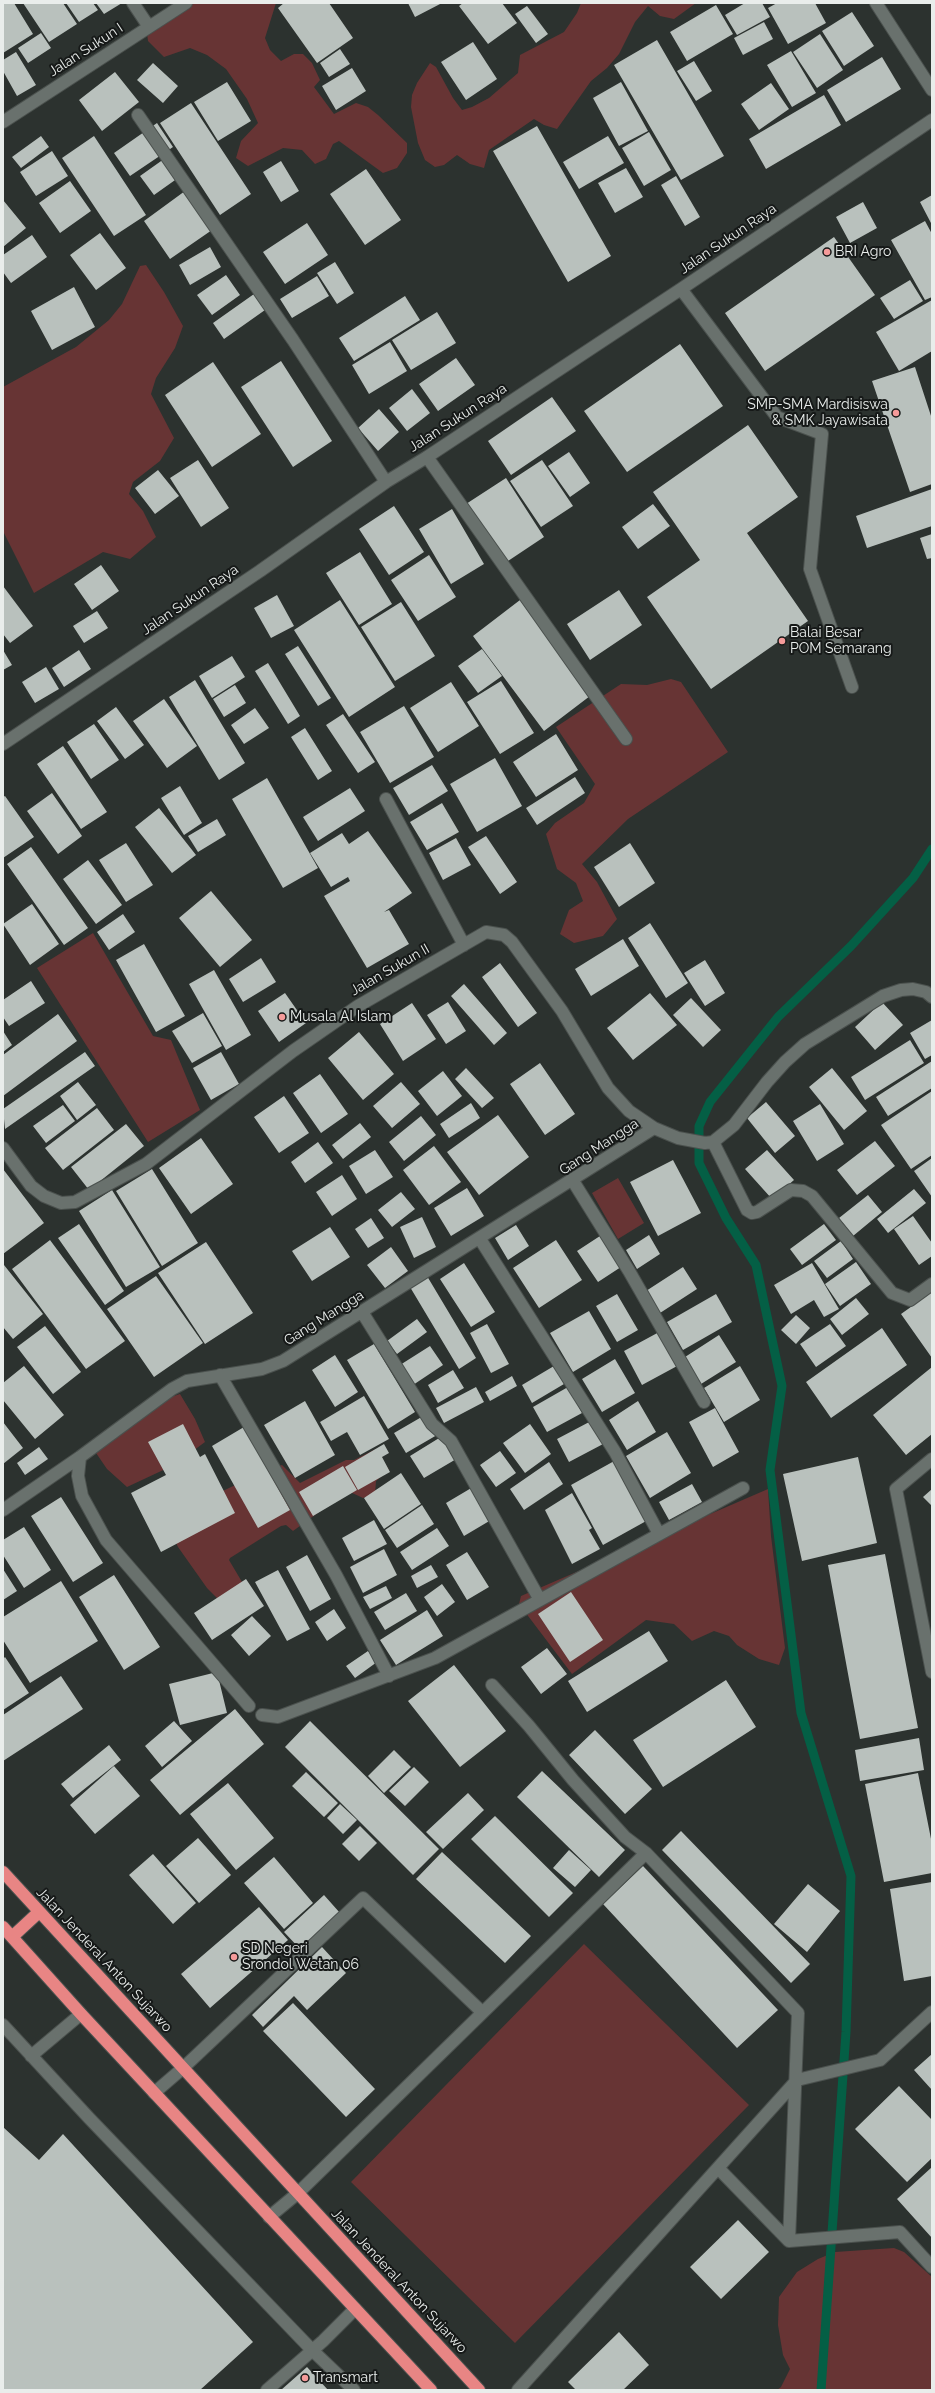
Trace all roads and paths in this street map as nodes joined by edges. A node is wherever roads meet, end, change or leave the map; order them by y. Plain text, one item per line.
1 (133, 3) edge
2 (186, 3) edge
3 (876, 3) edge
4 (149, 28) junction
5 (932, 90) edge
6 (138, 115) dead end
7 (932, 120) edge
8 (3, 122) edge
9 (681, 289) junction
10 (427, 457) junction
11 (386, 482) junction
12 (852, 688) dead end
13 (626, 739) dead end
14 (3, 744) edge
15 (386, 799) dead end
16 (464, 945) junction
17 (932, 997) edge
18 (654, 1128) junction
19 (709, 1142) junction
20 (3, 1148) edge
21 (573, 1181) junction
22 (480, 1239) junction
23 (932, 1284) edge
24 (362, 1312) junction
25 (220, 1375) junction
26 (704, 1402) dead end
27 (80, 1457) junction
28 (932, 1459) edge
29 (743, 1488) dead end
30 (3, 1510) edge
31 (659, 1534) junction
32 (540, 1600) junction
33 (932, 1672) edge
34 (389, 1676) junction
35 (492, 1685) dead end
36 (249, 1706) dead end
37 (262, 1715) dead end
38 (646, 1853) junction
39 (3, 1872) edge
40 (39, 1912) junction
41 (3, 1927) edge
42 (12, 1937) junction
43 (482, 2012) junction
44 (932, 2012) edge
45 (81, 2014) junction
46 (3, 2025) edge
47 (31, 2056) junction
48 (183, 2068) junction
49 (797, 2080) junction
50 (154, 2093) junction
51 (718, 2168) junction
52 (298, 2193) junction
53 (269, 2217) junction
54 (789, 2241) junction
55 (932, 2266) edge
56 (354, 2308) junction
57 (312, 2350) junction
58 (267, 2390) edge
59 (354, 2390) edge
60 (431, 2390) edge
61 (479, 2390) edge
62 (518, 2390) edge

1 - 4 street
2 - 4 street, Jalan Sukun I
3 - 5 street
4 - 8 street, Jalan Sukun I
6 - 11 street
7 - 9 street, Jalan Sukun Raya
9 - 10 street, Jalan Sukun Raya
9 - 12 street
10 - 11 street, Jalan Sukun Raya
10 - 13 street
11 - 14 street, Jalan Sukun Raya
15 - 16 street
16 - 18 street, Jalan Sukun II
16 - 20 street, Jalan Sukun II
17 - 19 street
18 - 19 street, Jalan Sukun II
18 - 21 street, Gang Mangga
19 - 23 street
21 - 22 street, Gang Mangga
21 - 26 street
22 - 24 street, Gang Mangga
22 - 31 street
24 - 25 street, Gang Mangga
24 - 32 street
25 - 27 street, Gang Mangga
25 - 34 street
27 - 30 street, Gang Mangga
27 - 36 street
28 - 33 street
29 - 31 street
31 - 32 street
32 - 34 street
34 - 37 street
35 - 38 street
38 - 43 street
38 - 49 street
39 - 40 highway, Jalan Jenderal Anton Sujarwo
40 - 42 highway
40 - 48 highway, Jalan Jenderal Anton Sujarwo
41 - 42 highway
42 - 45 highway
43 - 48 street
43 - 52 street
44 - 49 street
45 - 47 street
45 - 50 highway
46 - 47 street
47 - 57 street
48 - 50 street
48 - 52 highway, Jalan Jenderal Anton Sujarwo
49 - 51 street
49 - 54 street
50 - 53 highway
51 - 54 street
51 - 62 street
52 - 53 street
52 - 61 highway, Jalan Jenderal Anton Sujarwo
53 - 56 highway
54 - 55 street
56 - 57 street
56 - 60 highway
57 - 58 street
57 - 59 street

